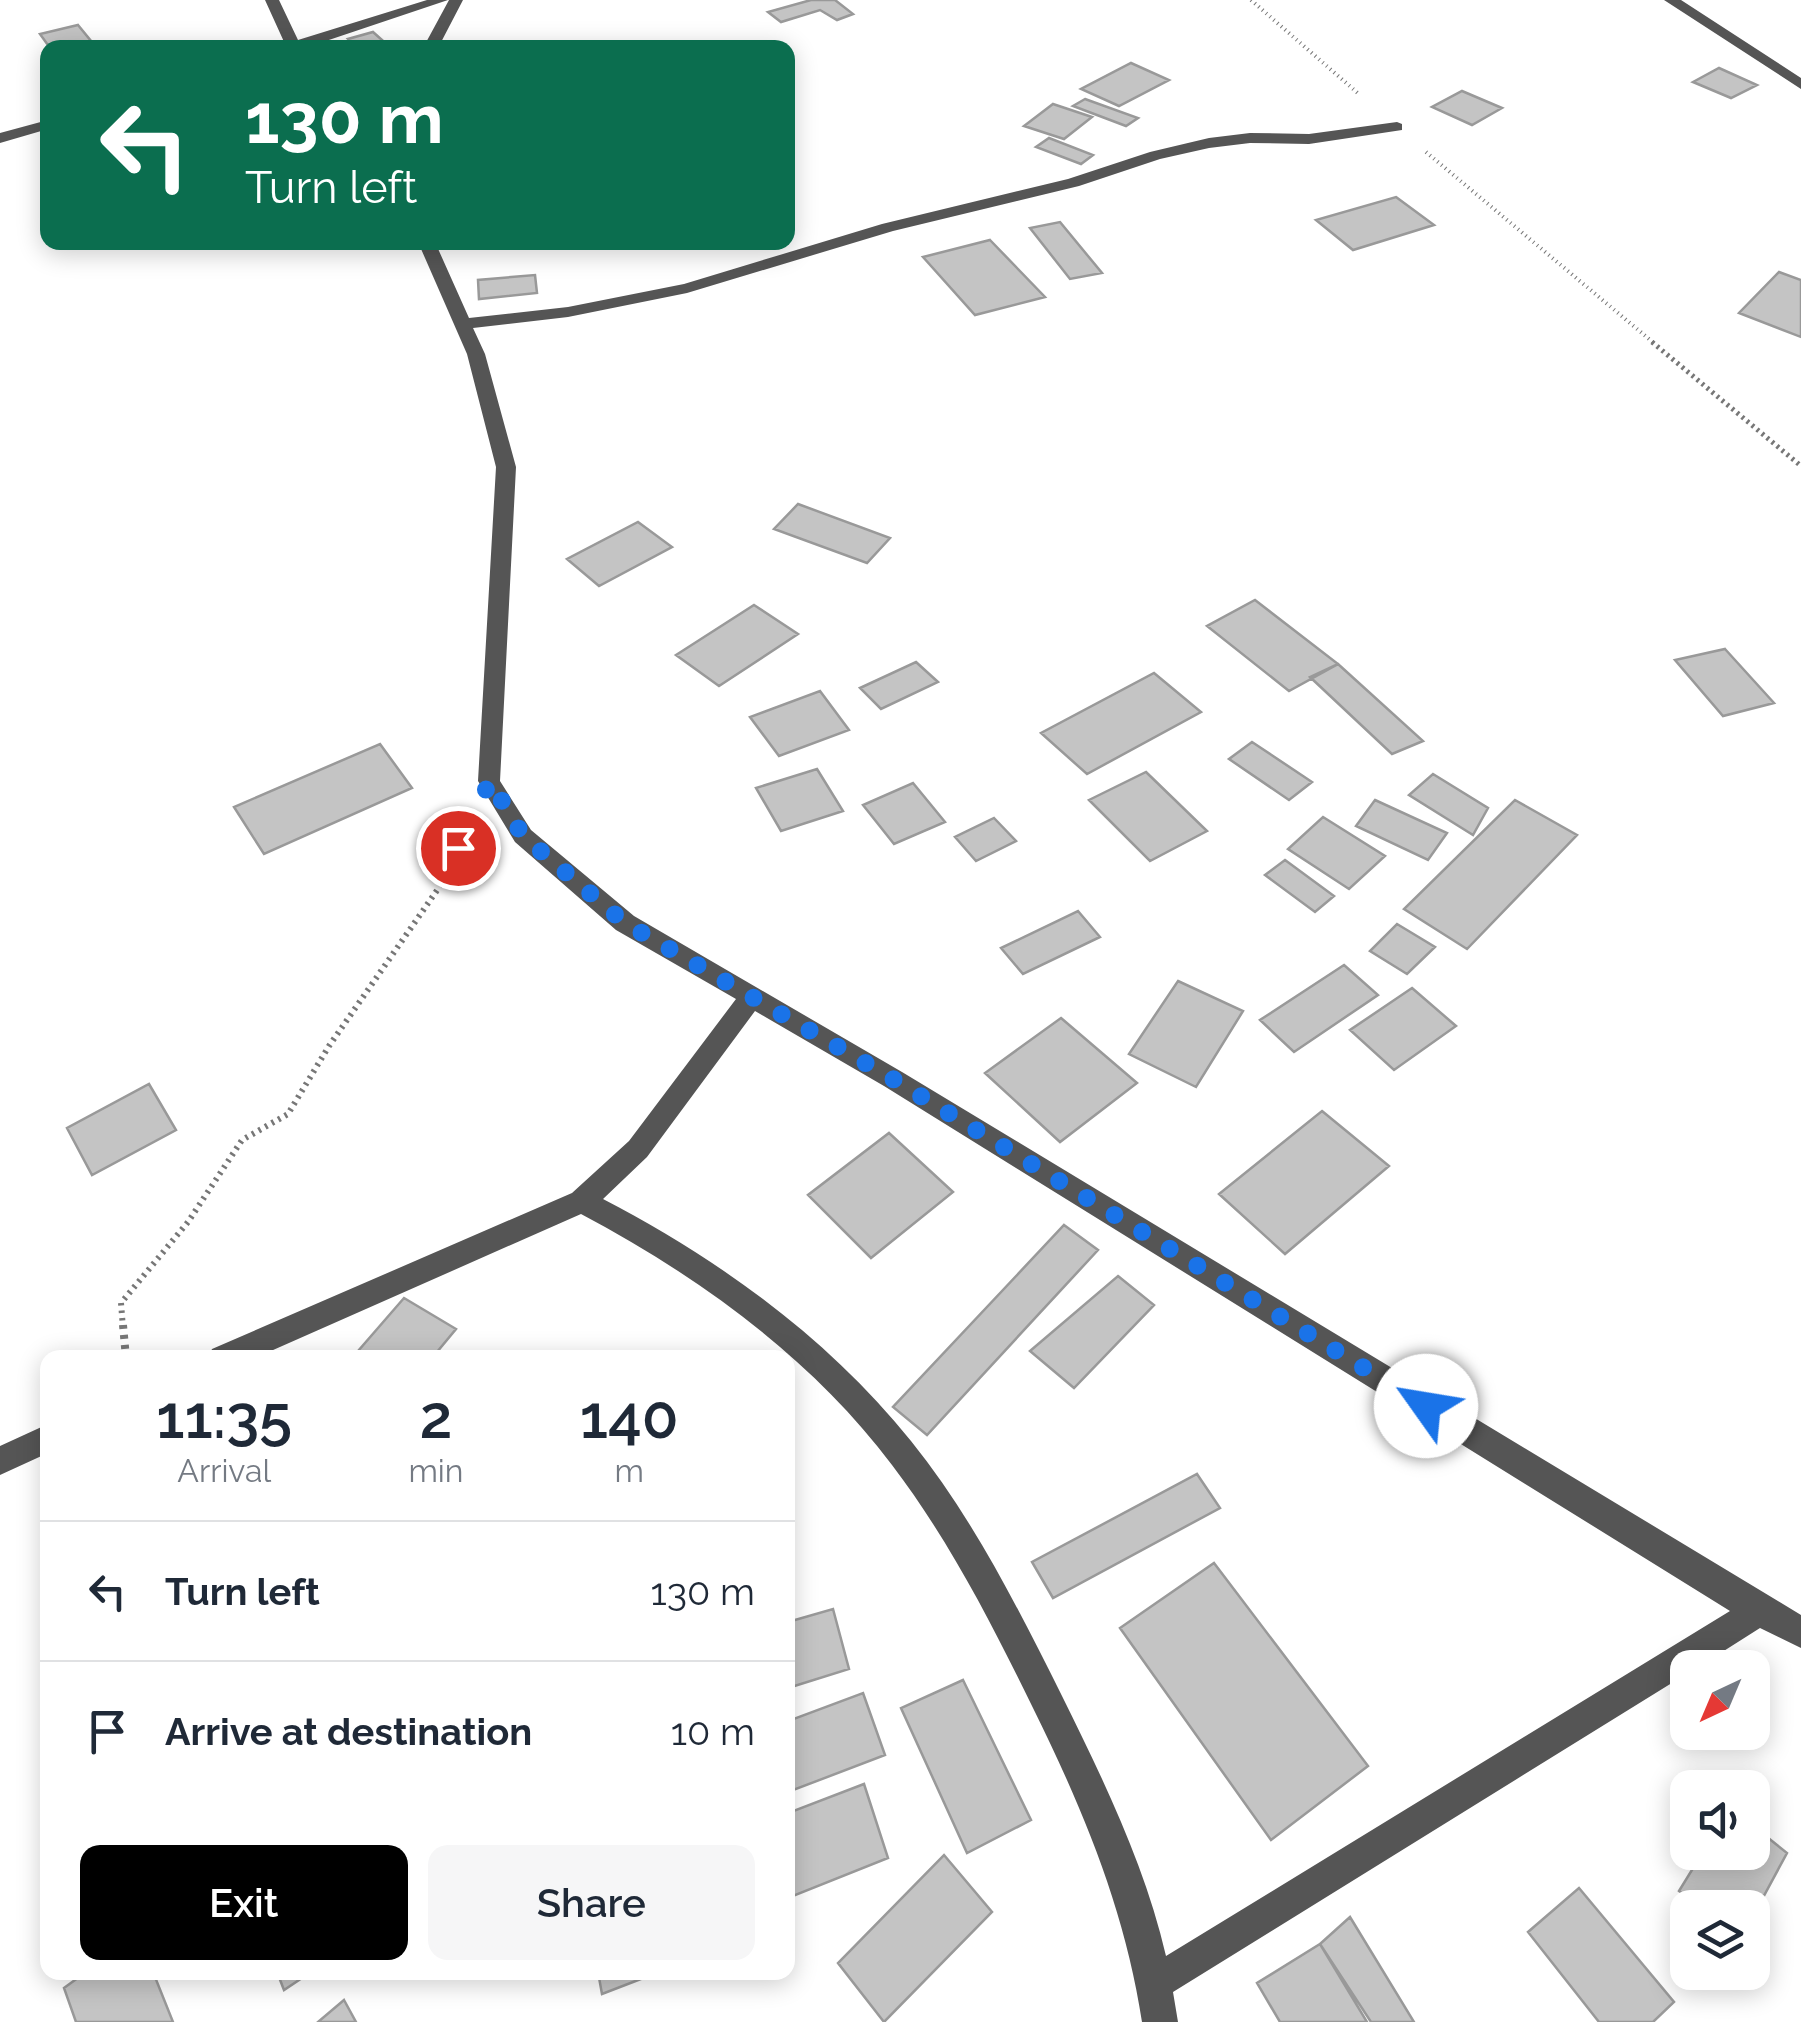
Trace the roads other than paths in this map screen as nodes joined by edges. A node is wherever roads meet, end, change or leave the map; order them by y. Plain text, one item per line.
1 (272, 0) edge
2 (442, 0) edge
3 (456, 0) edge
4 (1671, 0) edge
5 (289, 40) edge
6 (314, 40) edge
7 (434, 40) edge
8 (1801, 85) edge
9 (40, 126) edge
10 (1397, 127) road end
11 (0, 138) edge
12 (430, 250) edge
13 (462, 324) junction
14 (750, 999) junction
15 (582, 1201) junction
16 (240, 1350) edge
17 (40, 1442) edge
18 (0, 1461) edge
19 (1759, 1611) junction
20 (1801, 1632) edge
21 (1156, 1982) junction
22 (1160, 2022) edge

1 - 5 street
2 - 6 street
3 - 7 street
4 - 8 street
9 - 11 street
10 - 13 street
12 - 13 street
13 - 14 street
14 - 15 street
14 - 19 street
15 - 16 street
15 - 21 street
17 - 18 street
19 - 20 street
19 - 21 street
21 - 22 street

